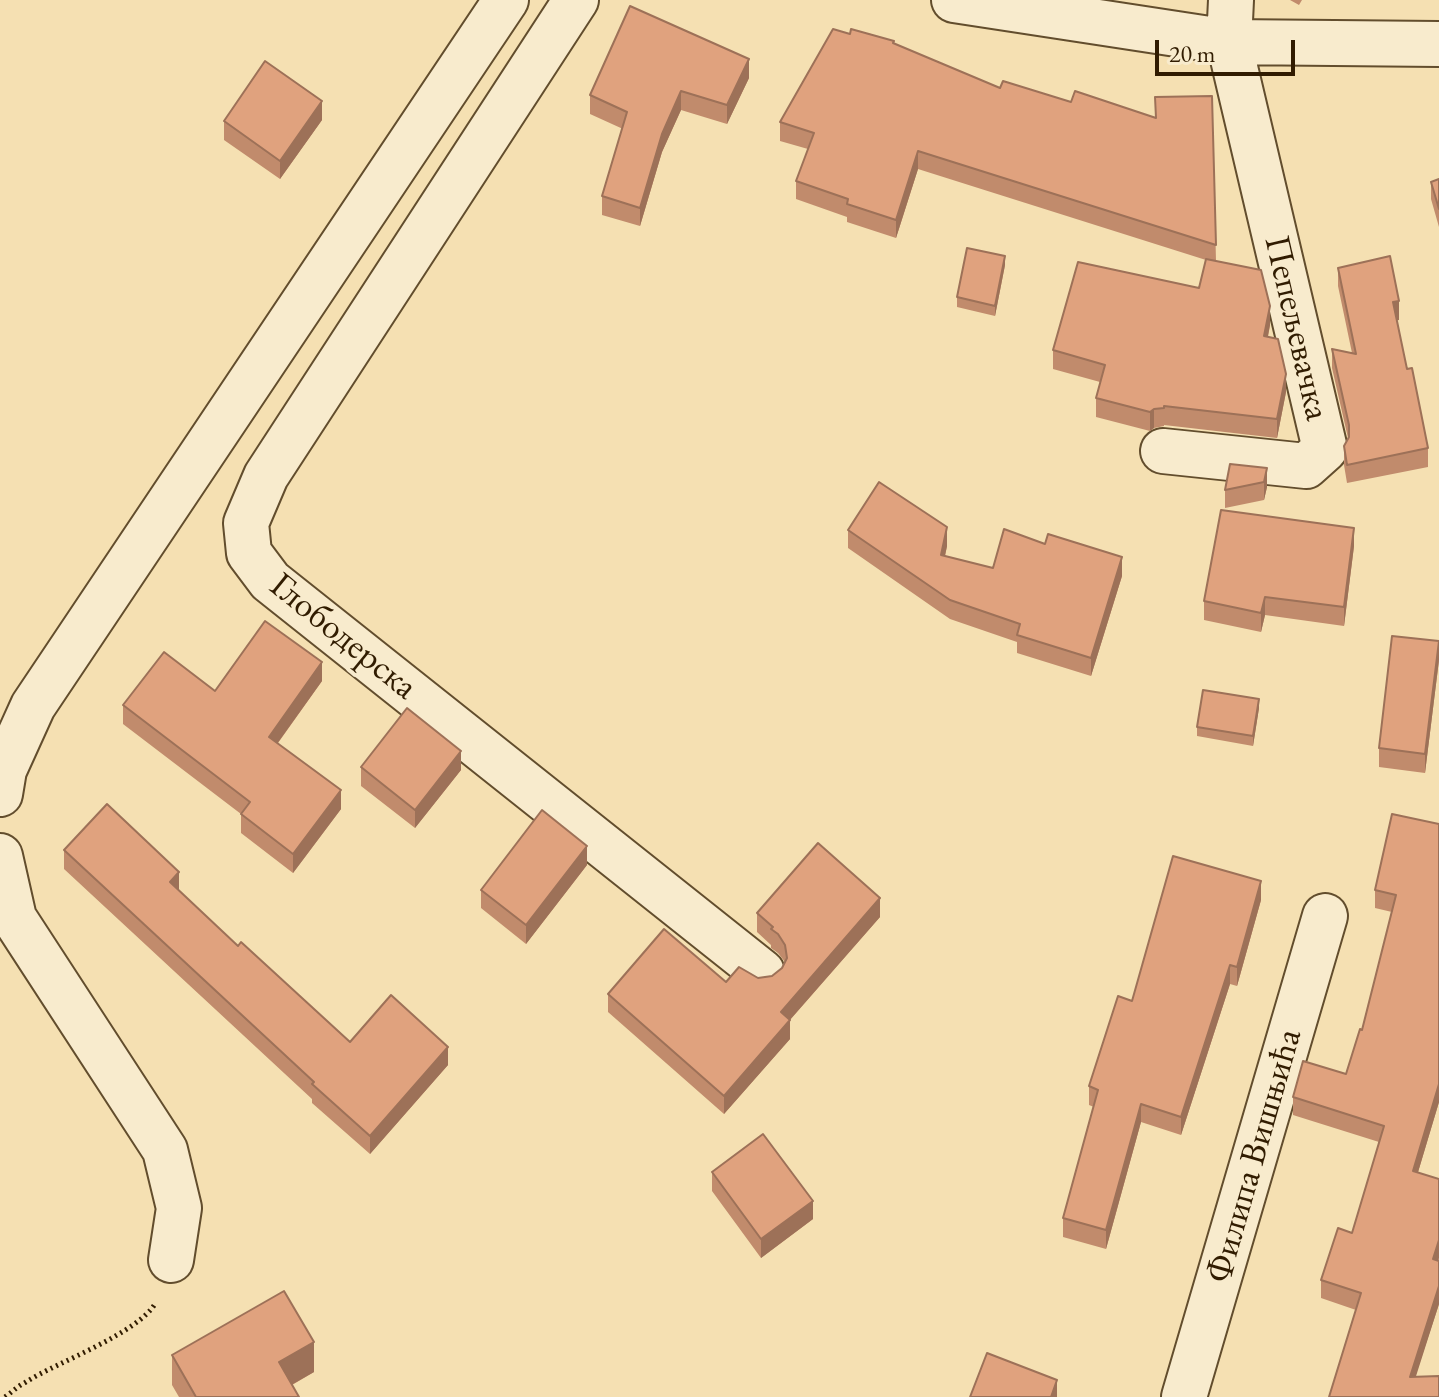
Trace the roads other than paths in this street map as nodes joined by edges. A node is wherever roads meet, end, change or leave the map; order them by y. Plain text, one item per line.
1 (506, 0) edge
2 (576, 0) edge
3 (954, 0) edge
4 (1230, 21) edge
5 (1439, 44) edge
6 (1163, 451) dead end
7 (0, 794) edge
8 (0, 856) edge
9 (1325, 916) dead end
10 (762, 972) dead end
11 (171, 1260) road end
12 (1184, 1397) edge

1 - 7 street
2 - 10 street, Глободерска
3 - 4 street
4 - 5 street
4 - 6 street, Пепељевачка
8 - 11 street
9 - 12 street, Филипа Вишњића

